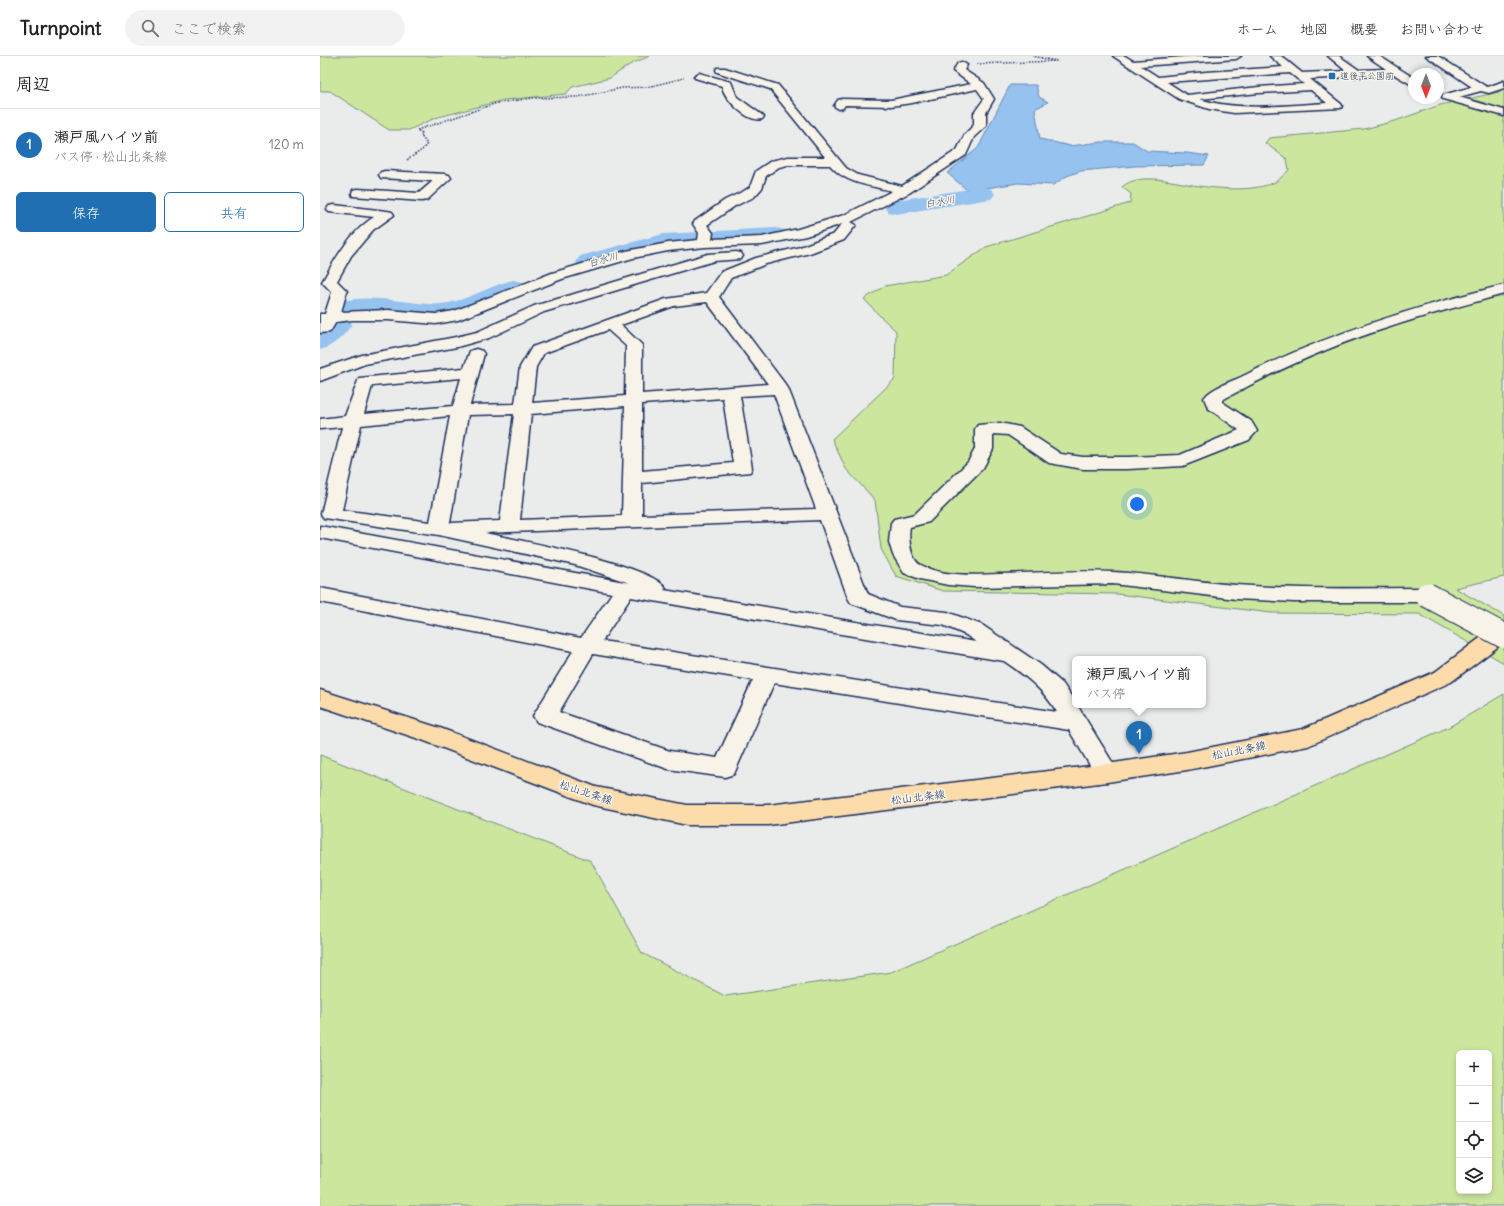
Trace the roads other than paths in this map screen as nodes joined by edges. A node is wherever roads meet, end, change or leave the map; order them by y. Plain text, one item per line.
1 (1118, 56) edge
2 (1236, 56) edge
3 (1275, 56) edge
4 (1332, 56) edge
5 (1372, 56) edge
6 (1431, 56) edge
7 (962, 64) road end
8 (1130, 64) junction
9 (1396, 72) junction
10 (1296, 73) junction
11 (1357, 74) junction
12 (1408, 79) edge
13 (1157, 80) junction
14 (1504, 84) edge
15 (980, 85) junction
16 (1314, 87) junction
17 (1481, 88) junction
18 (1444, 96) edge
19 (1183, 97) junction
20 (1444, 97) edge
21 (839, 106) dead end
22 (1504, 113) edge
23 (758, 117) dead end
24 (407, 160) road end
25 (833, 161) junction
26 (385, 175) junction
27 (904, 190) junction
28 (358, 193) junction
29 (334, 209) junction
30 (320, 216) edge
31 (849, 218) junction
32 (705, 243) junction
33 (761, 261) junction
34 (1504, 289) edge
35 (710, 297) junction
36 (325, 319) edge
37 (610, 324) junction
38 (320, 333) edge
39 (320, 376) edge
40 (780, 388) junction
41 (731, 392) junction
42 (633, 400) junction
43 (523, 409) junction
44 (460, 410) junction
45 (353, 420) junction
46 (320, 424) edge
47 (632, 478) junction
48 (827, 514) junction
49 (632, 521) junction
50 (509, 526) junction
51 (439, 529) junction
52 (320, 532) edge
53 (625, 590) junction
54 (320, 595) edge
55 (675, 599) junction
56 (1504, 631) edge
57 (1504, 636) edge
58 (587, 646) junction
59 (1007, 654) junction
60 (767, 674) junction
61 (320, 698) edge
62 (1077, 723) junction
63 (1106, 773) junction

1 - 8 street
2 - 8 street
3 - 10 street
4 - 11 street
5 - 9 street
6 - 17 street
7 - 15 street
8 - 13 street
9 - 11 street
9 - 12 street
10 - 11 street
10 - 13 street
10 - 16 street
13 - 19 street
14 - 17 street
15 - 21 street
15 - 27 street
16 - 19 street
16 - 19 street
17 - 18 street
20 - 22 street
23 - 25 street
24 - 26 street
25 - 27 street
25 - 32 street
26 - 28 street
26 - 28 street
27 - 31 street
28 - 29 street
29 - 30 street
29 - 36 street
31 - 32 street
31 - 33 street
32 - 36 street
33 - 35 street
33 - 39 street
34 - 57 street, bridge
35 - 37 street
35 - 40 street
36 - 38 street
37 - 42 street
37 - 43 street
40 - 41 street
40 - 48 street
41 - 42 street
41 - 47 street
42 - 43 street
42 - 47 street
43 - 44 street
43 - 50 street
44 - 45 street
44 - 45 street
44 - 51 street
45 - 46 street
45 - 51 street
47 - 49 street
48 - 49 street
48 - 59 street
49 - 50 street
50 - 51 street
51 - 55 street
52 - 53 street
53 - 55 street
53 - 58 street
54 - 58 street
55 - 59 street
56 - 63 main road, 松山北条線
58 - 60 street
58 - 60 street
59 - 62 street
60 - 62 street
61 - 63 main road, 松山北条線
62 - 63 street

